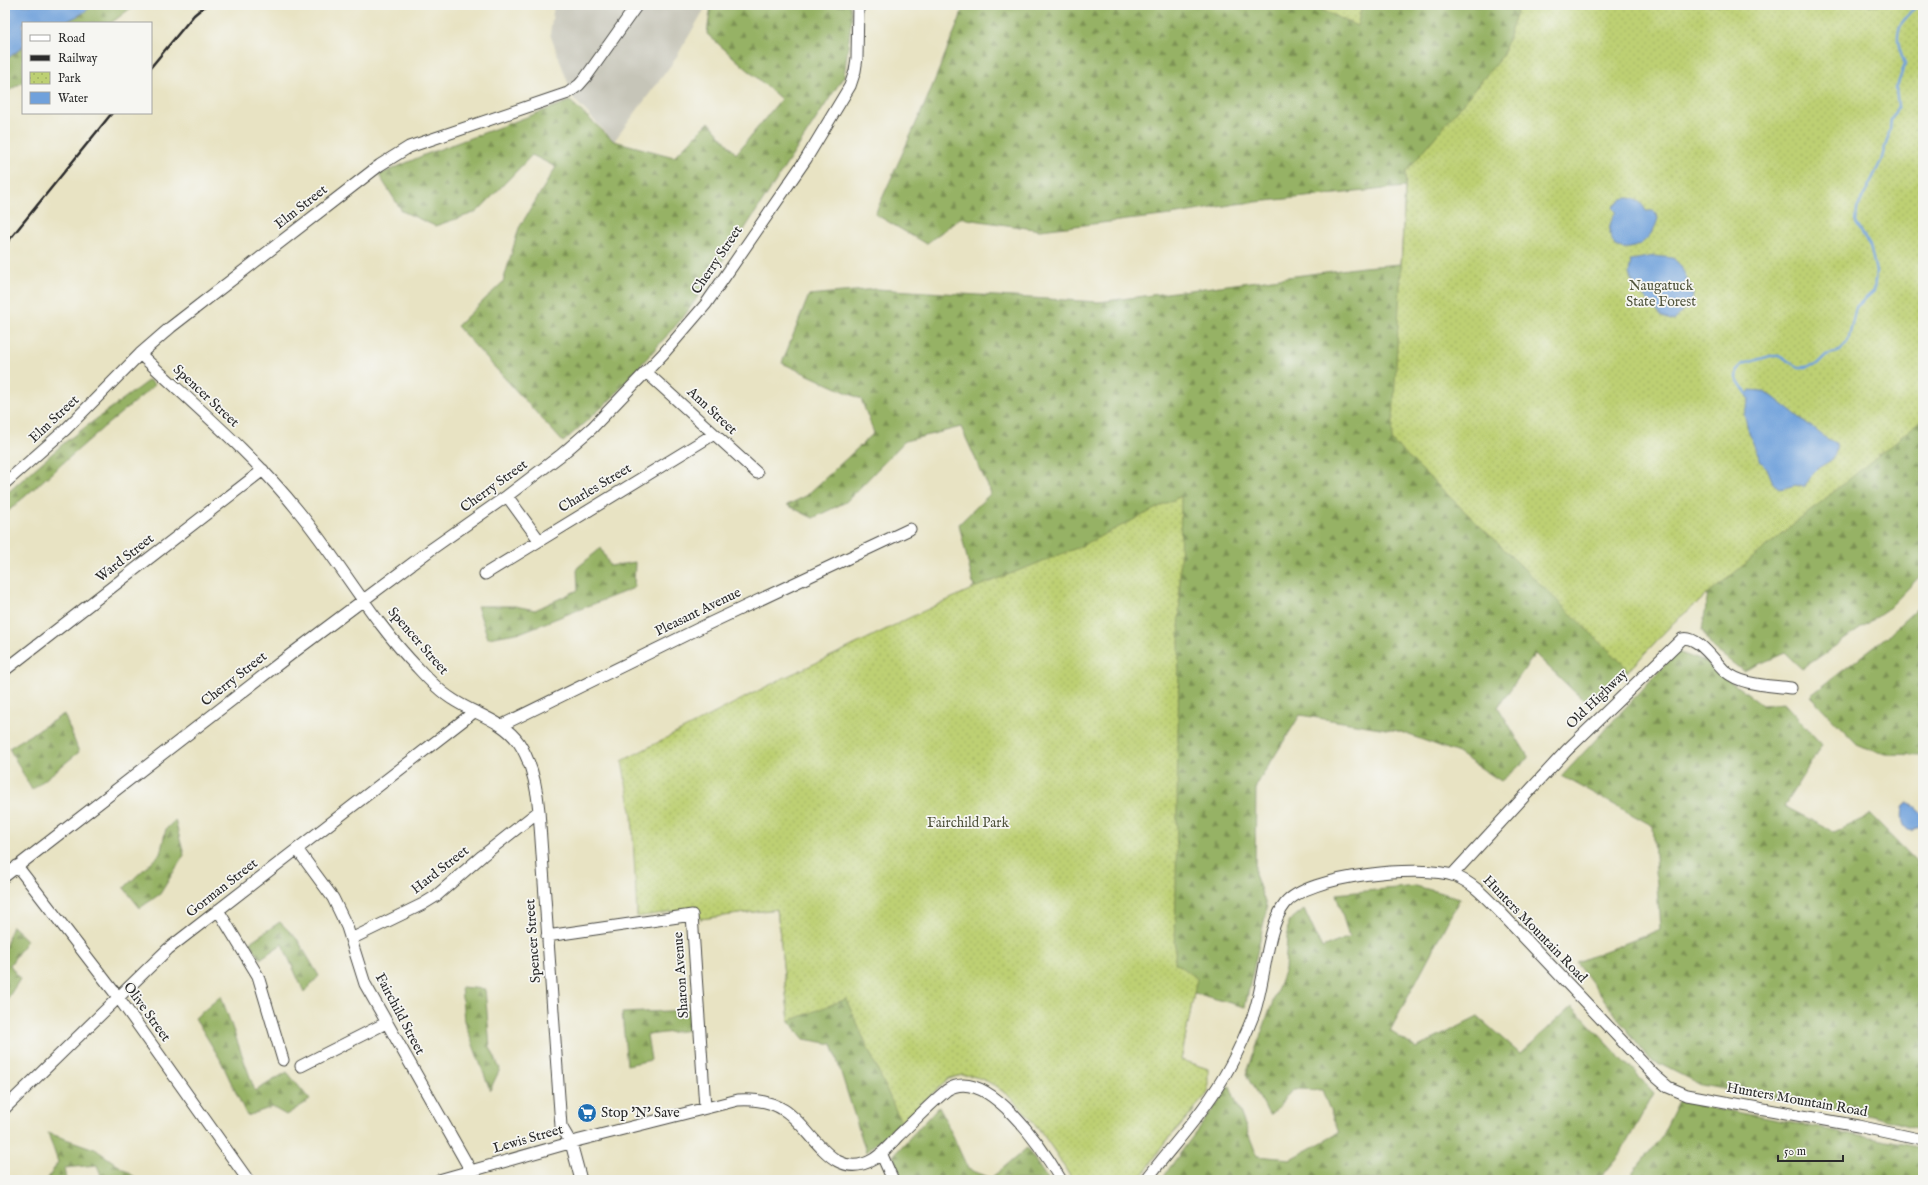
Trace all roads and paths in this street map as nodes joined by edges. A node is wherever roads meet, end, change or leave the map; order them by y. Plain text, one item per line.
1 (637, 5) edge
2 (858, 5) edge
3 (140, 354) junction
4 (646, 372) junction
5 (714, 434) junction
6 (263, 470) junction
7 (757, 473) dead end
8 (5, 483) edge
9 (507, 496) junction
10 (910, 529) dead end
11 (539, 540) junction
12 (485, 574) dead end
13 (363, 600) junction
14 (5, 670) edge
15 (1791, 688) dead end
16 (474, 712) junction
17 (502, 725) junction
18 (539, 811) junction
19 (297, 849) junction
20 (17, 866) junction
21 (1452, 875) junction
22 (5, 876) edge
23 (218, 910) junction
24 (548, 936) junction
25 (351, 939) junction
26 (118, 998) junction
27 (386, 1023) junction
28 (283, 1060) dead end
29 (301, 1066) dead end
30 (705, 1107) junction
31 (5, 1108) edge
32 (1923, 1140) edge
33 (571, 1143) junction
34 (881, 1153) junction
35 (471, 1172) junction
36 (248, 1180) edge
37 (439, 1180) edge
38 (581, 1180) edge
39 (893, 1180) edge
40 (1061, 1180) edge
41 (1146, 1180) edge

1 - 3 street, Elm Street
2 - 4 street, Cherry Street
3 - 6 street, Spencer Street
3 - 8 street, Elm Street
4 - 5 street, Ann Street
4 - 9 street, Cherry Street
5 - 7 street, Ann Street
5 - 11 street, Charles Street
6 - 13 street, Spencer Street
6 - 14 street, Ward Street
9 - 11 street
9 - 13 street, Cherry Street
10 - 17 street, Pleasant Avenue
11 - 12 street, Charles Street
13 - 16 street, Spencer Street
13 - 20 street, Cherry Street
15 - 21 street, Old Highway
16 - 17 street, Spencer Street
16 - 19 street, Gorman Street
17 - 18 street, Spencer Street
18 - 24 street, Spencer Street
18 - 25 street, Hard Street
19 - 23 street, Gorman Street
19 - 25 street, Fairchild Street
20 - 22 street, Cherry Street
20 - 26 street, Olive Street
21 - 32 street, Hunters Mountain Road
21 - 41 street, Hunters Mountain Road
23 - 26 street, Gorman Street
23 - 28 street
24 - 30 street, Sharon Avenue
24 - 33 street, Spencer Street
25 - 27 street, Fairchild Street
26 - 31 street, Gorman Street
26 - 36 street, Olive Street
27 - 29 street
27 - 35 street, Fairchild Street
30 - 33 street, Lewis Street
30 - 34 street, Lewis Street
33 - 35 street, Lewis Street
33 - 38 street, Spencer Street
34 - 39 street
34 - 40 street
35 - 37 street, Lewis Street

